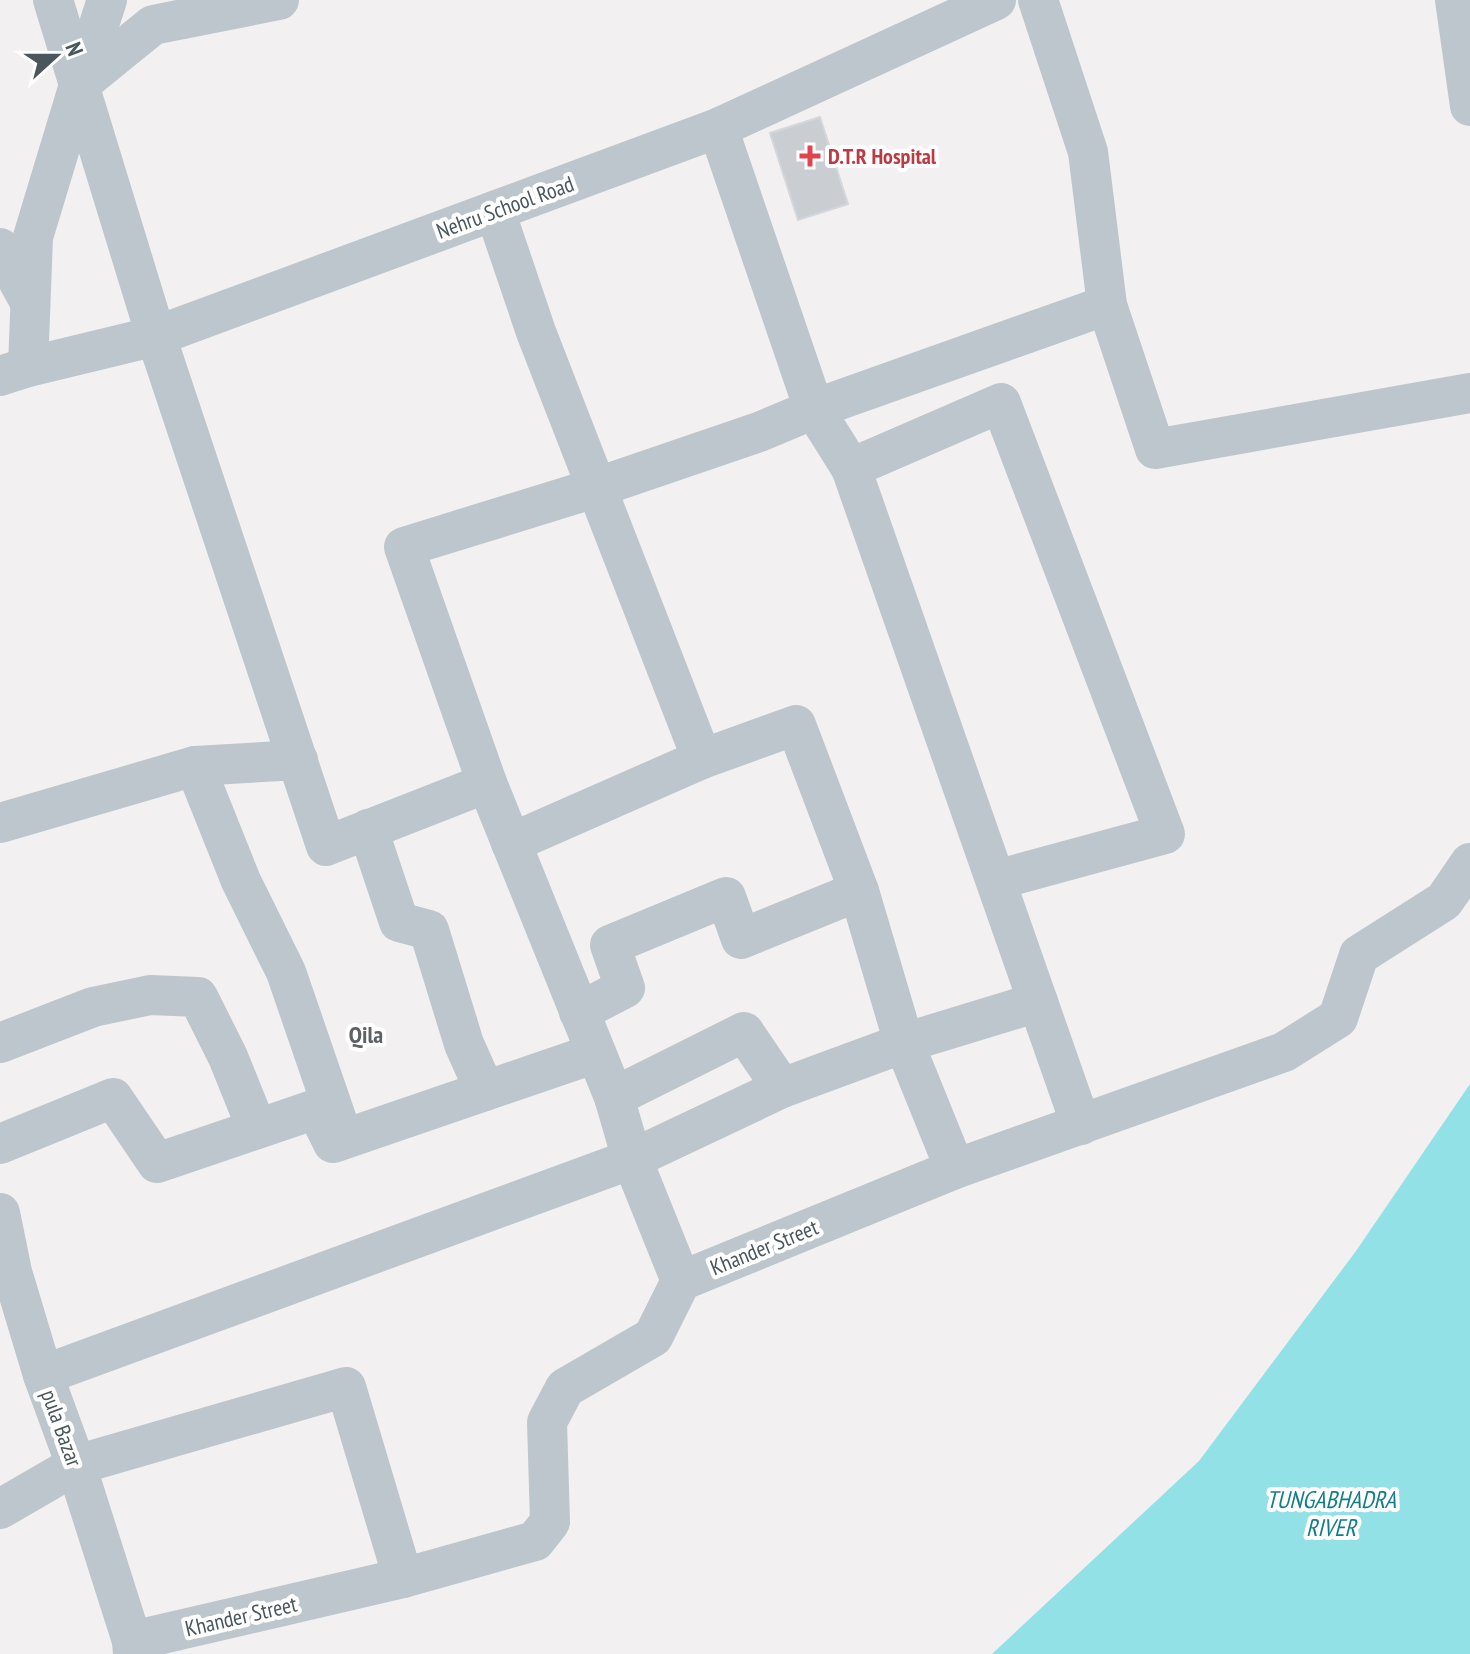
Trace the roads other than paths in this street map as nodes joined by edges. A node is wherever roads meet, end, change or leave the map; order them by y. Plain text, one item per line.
1 (53, 0) edge
2 (107, 0) edge
3 (279, 0) edge
4 (996, 0) edge
5 (1038, 0) edge
6 (1455, 0) edge
7 (79, 85) junction
8 (1470, 106) edge
9 (718, 128) junction
10 (495, 211) junction
11 (0, 248) edge
12 (30, 302) junction
13 (1107, 305) junction
14 (156, 336) junction
15 (14, 372) edge
16 (1470, 393) edge
17 (814, 409) junction
18 (851, 468) junction
19 (598, 487) junction
20 (702, 759) junction
21 (298, 760) junction
22 (195, 766) junction
23 (487, 783) junction
24 (0, 823) edge
25 (368, 829) junction
26 (511, 843) junction
27 (1470, 863) edge
28 (996, 880) junction
29 (859, 891) junction
30 (1038, 1002) junction
31 (579, 1012) junction
32 (0, 1043) edge
33 (904, 1043) junction
34 (596, 1053) junction
35 (782, 1088) junction
36 (485, 1091) junction
37 (614, 1097) junction
38 (1081, 1125) junction
39 (257, 1129) junction
40 (343, 1140) junction
41 (0, 1144) edge
42 (632, 1159) junction
43 (955, 1169) junction
44 (0, 1213) edge
45 (6, 1274) edge
46 (681, 1281) junction
47 (43, 1375) junction
48 (76, 1465) junction
49 (0, 1509) edge
50 (403, 1578) junction
51 (133, 1647) edge

1 - 7 street
2 - 7 street
3 - 7 street
4 - 9 street, Nehru School Road
5 - 13 street
6 - 8 street
7 - 12 street
7 - 14 street
9 - 10 street, Nehru School Road
9 - 17 street
10 - 14 street, Nehru School Road
10 - 19 street
11 - 12 street
12 - 15 street
13 - 16 street
13 - 17 street
14 - 15 street, Nehru School Road
14 - 21 street
17 - 18 street
17 - 19 street
18 - 28 street
18 - 28 street
19 - 20 street
19 - 23 street
20 - 26 street
20 - 29 street
21 - 22 street
21 - 25 street
22 - 24 street
22 - 40 street
23 - 25 street
23 - 26 street
25 - 36 street
26 - 31 street
27 - 38 street, Khander Street
28 - 30 street
29 - 31 street
29 - 33 street
30 - 33 street
30 - 38 street
31 - 34 street
32 - 39 street
33 - 35 street
33 - 43 street
34 - 36 street
34 - 37 street
35 - 37 street
35 - 42 street
36 - 40 street
37 - 42 street
38 - 43 street, Khander Street
39 - 40 street
39 - 41 street
42 - 46 street
42 - 47 street
43 - 46 street, Khander Street
44 - 45 street, pula Bazar
45 - 47 street, pula Bazar
46 - 50 street, Khander Street
47 - 48 street, pula Bazar
48 - 49 street
48 - 50 street
48 - 51 street, pula Bazar
50 - 51 street, Khander Street

